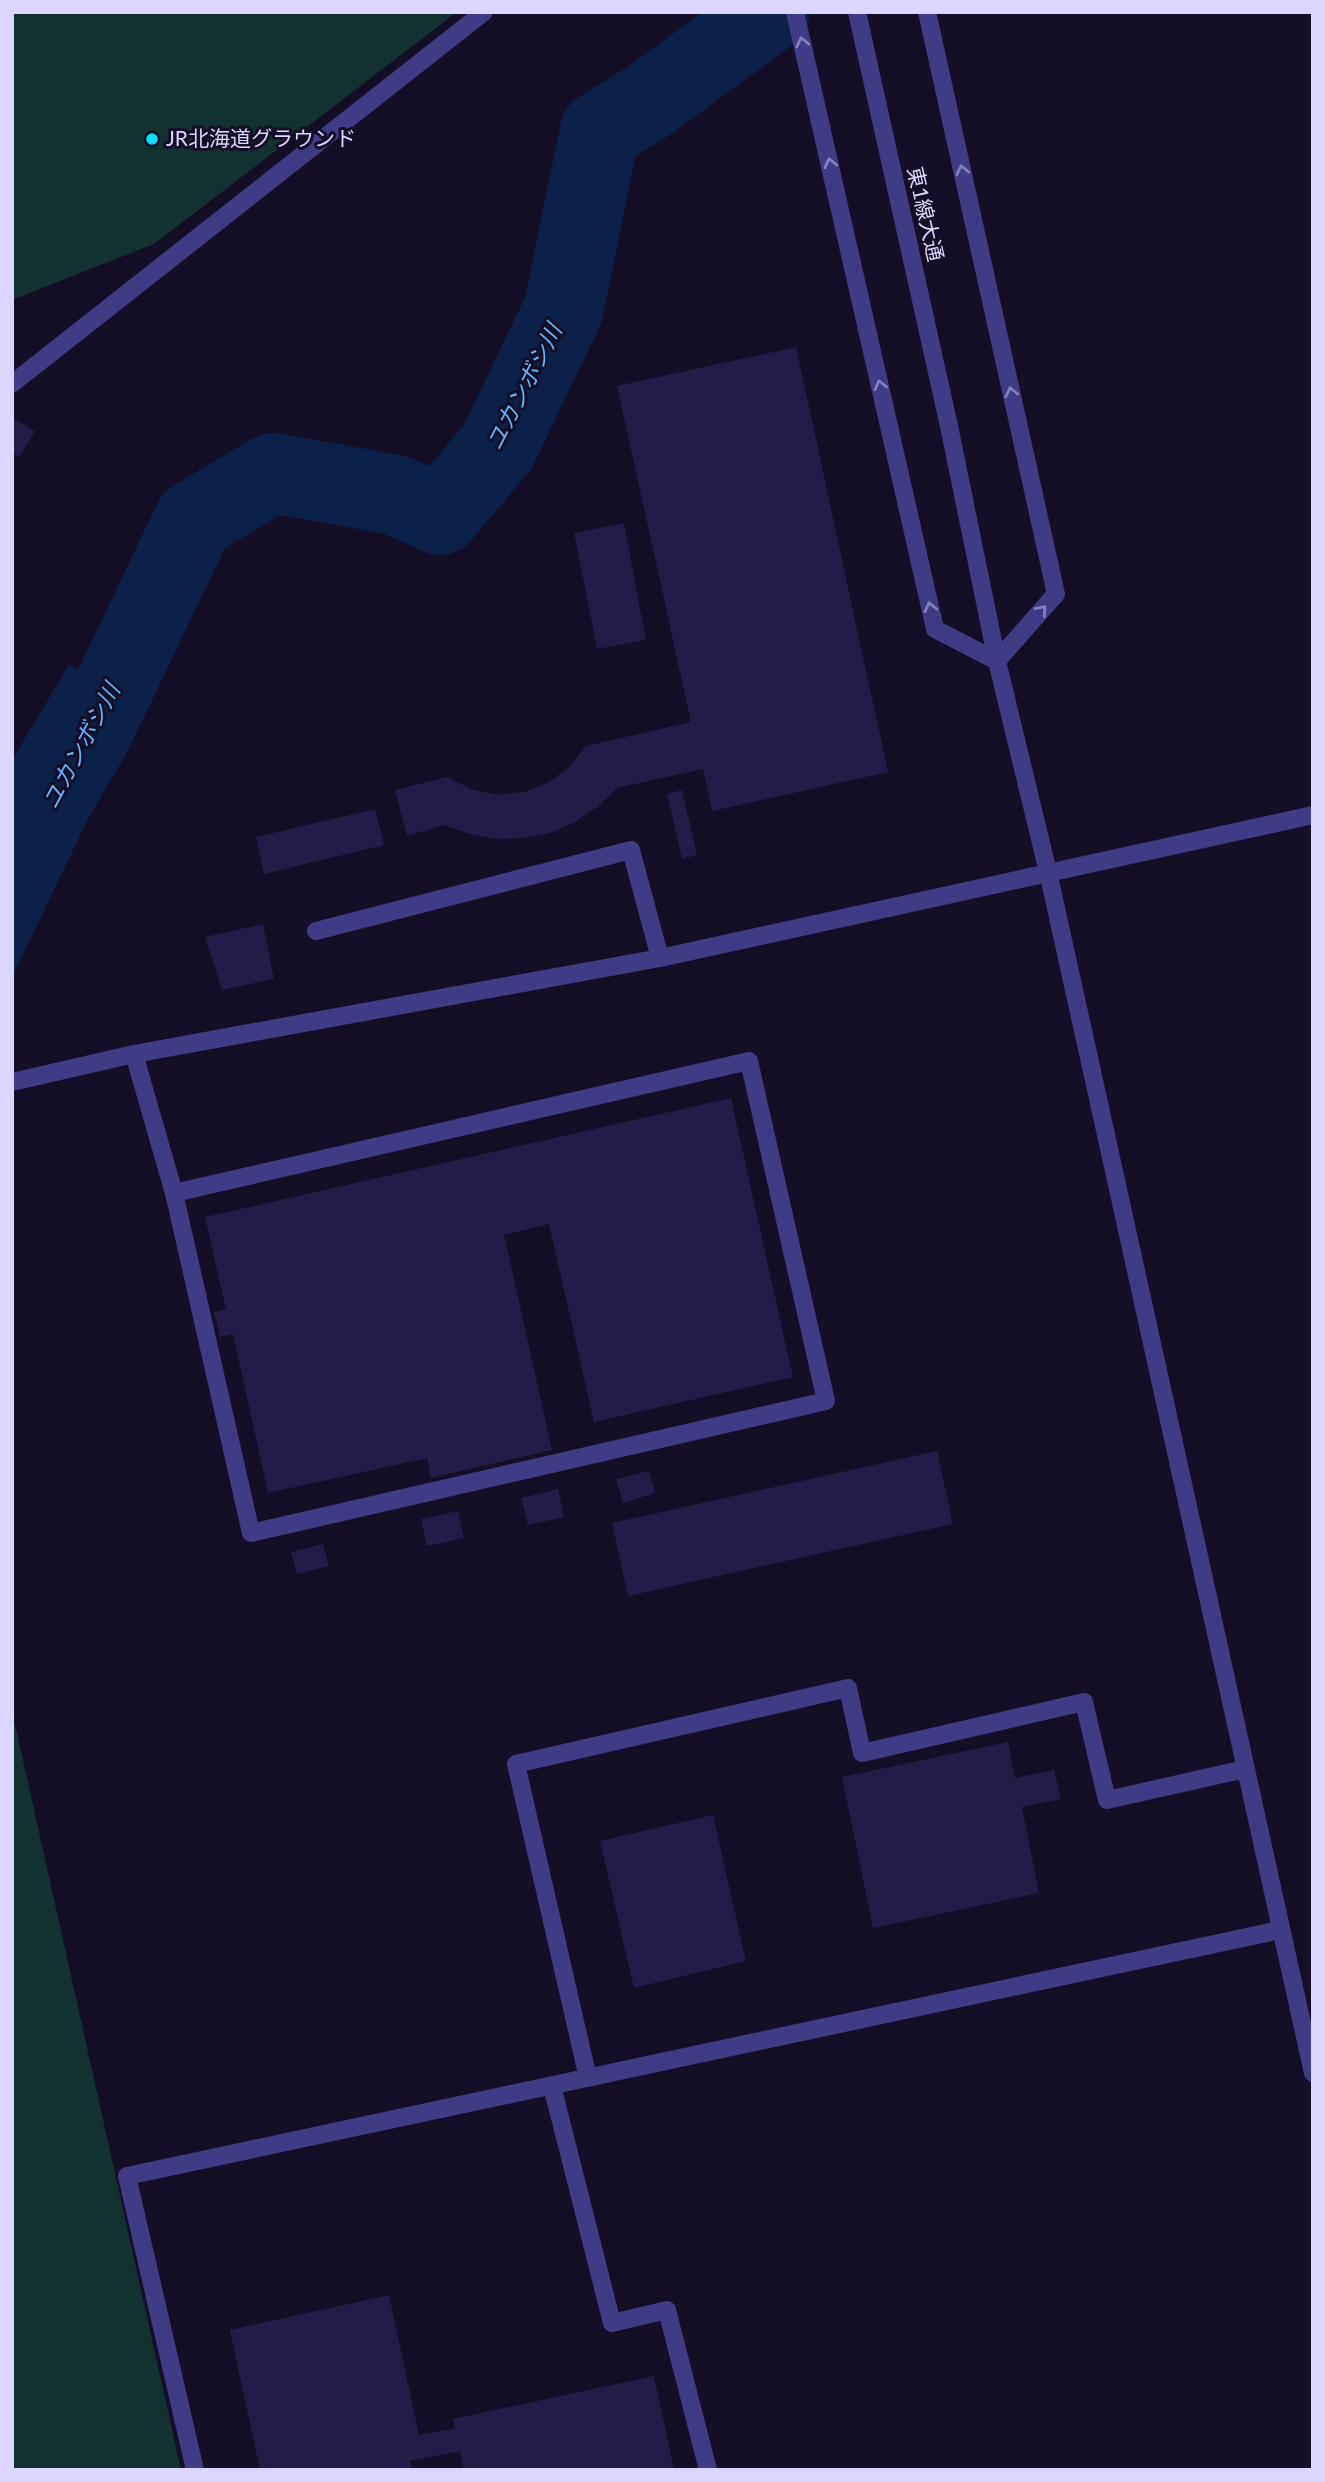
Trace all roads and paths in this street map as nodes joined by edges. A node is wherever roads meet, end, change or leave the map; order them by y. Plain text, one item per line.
1 (484, 12) edge
2 (795, 12) edge
3 (857, 12) edge
4 (927, 12) edge
5 (13, 383) edge
6 (997, 661) junction
7 (1313, 815) edge
8 (1048, 872) junction
9 (316, 932) dead end
10 (660, 958) junction
11 (134, 1054) junction
12 (12, 1082) edge
13 (174, 1193) junction
14 (1245, 1769) junction
15 (1280, 1930) junction
16 (1306, 2013) edge
17 (1313, 2073) edge
18 (588, 2078) junction
19 (552, 2086) junction
20 (195, 2470) edge
21 (708, 2470) edge

1 - 5 street
6 -> 2 street
3 - 6 street, 東1線大通
6 -> 4 street
6 - 8 street, 東1線大通
7 - 8 street
8 - 10 street
8 - 14 street, 東1線大通
9 - 10 street
10 - 11 street
11 - 12 street
11 - 13 street
13 - 13 street
14 - 15 street, 東1線大通
14 - 18 street
15 - 16 street, 東1線大通
15 - 18 street
16 - 17 street, 東1線大通
18 - 19 street
19 - 20 street
19 - 21 street

